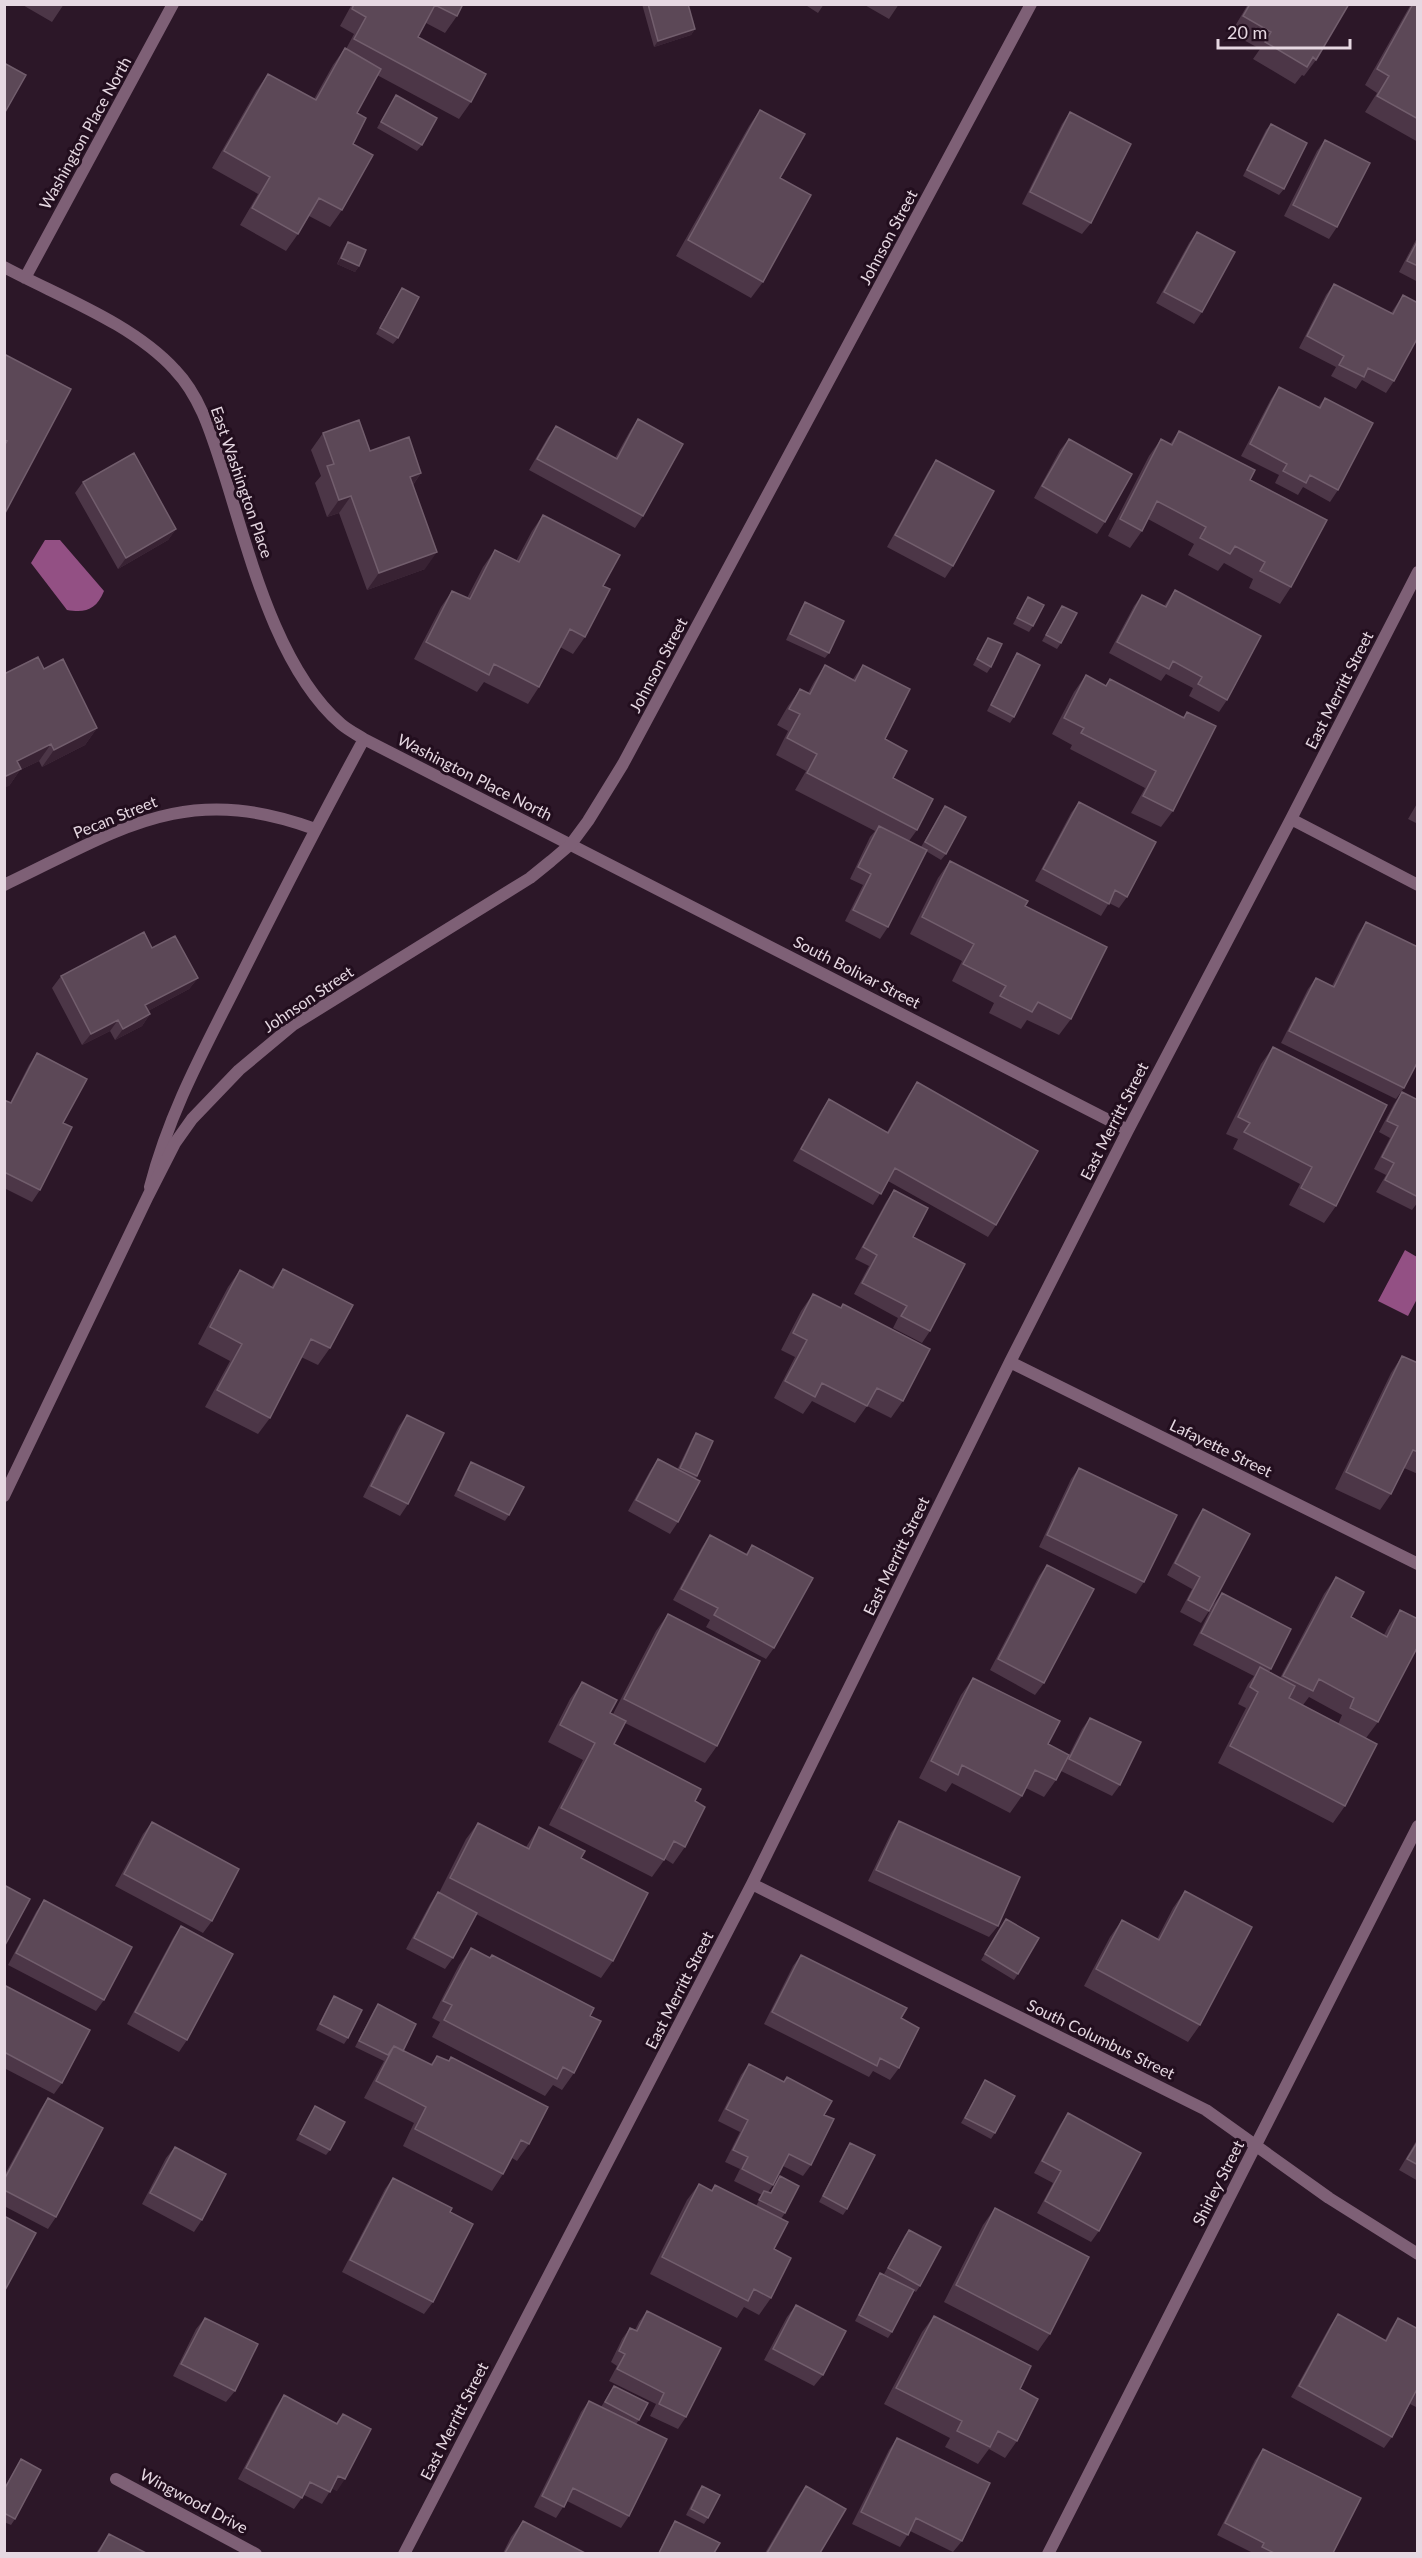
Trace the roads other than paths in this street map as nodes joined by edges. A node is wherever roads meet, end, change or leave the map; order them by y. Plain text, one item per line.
1 (173, 4) edge
2 (1031, 4) edge
3 (4, 267) edge
4 (25, 278) junction
5 (1418, 572) edge
6 (364, 739) junction
7 (1291, 819) junction
8 (315, 829) junction
9 (571, 844) junction
10 (4, 885) edge
11 (1418, 885) edge
12 (1128, 1130) junction
13 (147, 1196) junction
14 (1010, 1362) junction
15 (4, 1496) edge
16 (1418, 1564) edge
17 (1418, 1826) edge
18 (752, 1884) junction
19 (1255, 2147) junction
20 (1418, 2254) edge
21 (116, 2479) dead end
22 (256, 2553) edge
23 (404, 2553) edge
24 (1048, 2553) edge

1 - 4 street, Washington Place North
2 - 9 street, Johnson Street
3 - 4 street, East Washington Place
4 - 6 street, East Washington Place
5 - 7 street, East Merritt Street
6 - 8 street, Johnson Street
6 - 9 street, Washington Place North
7 - 11 street
7 - 12 street, East Merritt Street
8 - 10 street, Pecan Street
8 - 13 street, Johnson Street
9 - 12 street, South Bolivar Street
9 - 13 street, Johnson Street
12 - 14 street, East Merritt Street
13 - 15 street, Johnson Street
14 - 16 street, Lafayette Street
14 - 18 street, East Merritt Street
17 - 19 street, Shirley Street
18 - 19 street, South Columbus Street
18 - 23 street, East Merritt Street
19 - 20 street, South Columbus Street
19 - 24 street, Shirley Street
21 - 22 street, Wingwood Drive

